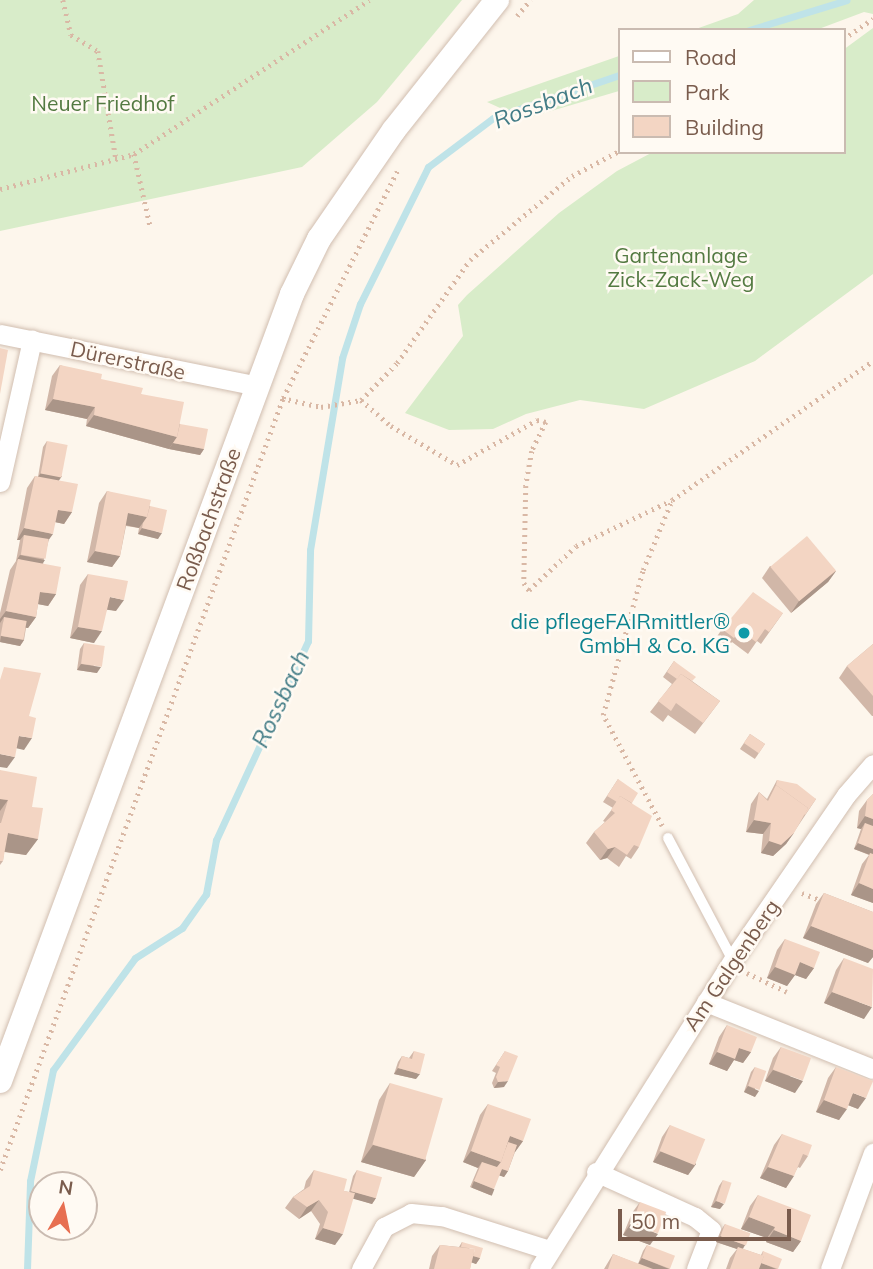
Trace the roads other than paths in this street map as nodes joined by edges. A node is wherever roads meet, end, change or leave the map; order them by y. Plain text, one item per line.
1 (497, 0) edge
2 (0, 334) edge
3 (32, 340) junction
4 (257, 386) junction
5 (0, 482) edge
6 (873, 764) edge
7 (668, 838) road end
8 (733, 960) junction
9 (706, 1002) junction
10 (873, 1069) edge
11 (0, 1081) edge
12 (873, 1153) edge
13 (596, 1172) junction
14 (869, 1179) edge
15 (549, 1250) junction
16 (361, 1269) edge
17 (539, 1269) edge
18 (696, 1269) edge
19 (830, 1269) edge

1 - 4 street, Roßbachstraße
2 - 3 street, Dürerstraße
3 - 4 street, Dürerstraße
3 - 5 street
4 - 11 street, Roßbachstraße
6 - 8 street, Am Galgenberg
7 - 8 lane
8 - 9 street, Am Galgenberg
9 - 10 street
9 - 13 street, Am Galgenberg
12 - 14 street
13 - 15 street, Am Galgenberg
13 - 18 street
14 - 19 street
15 - 16 street
15 - 17 street, Am Galgenberg

